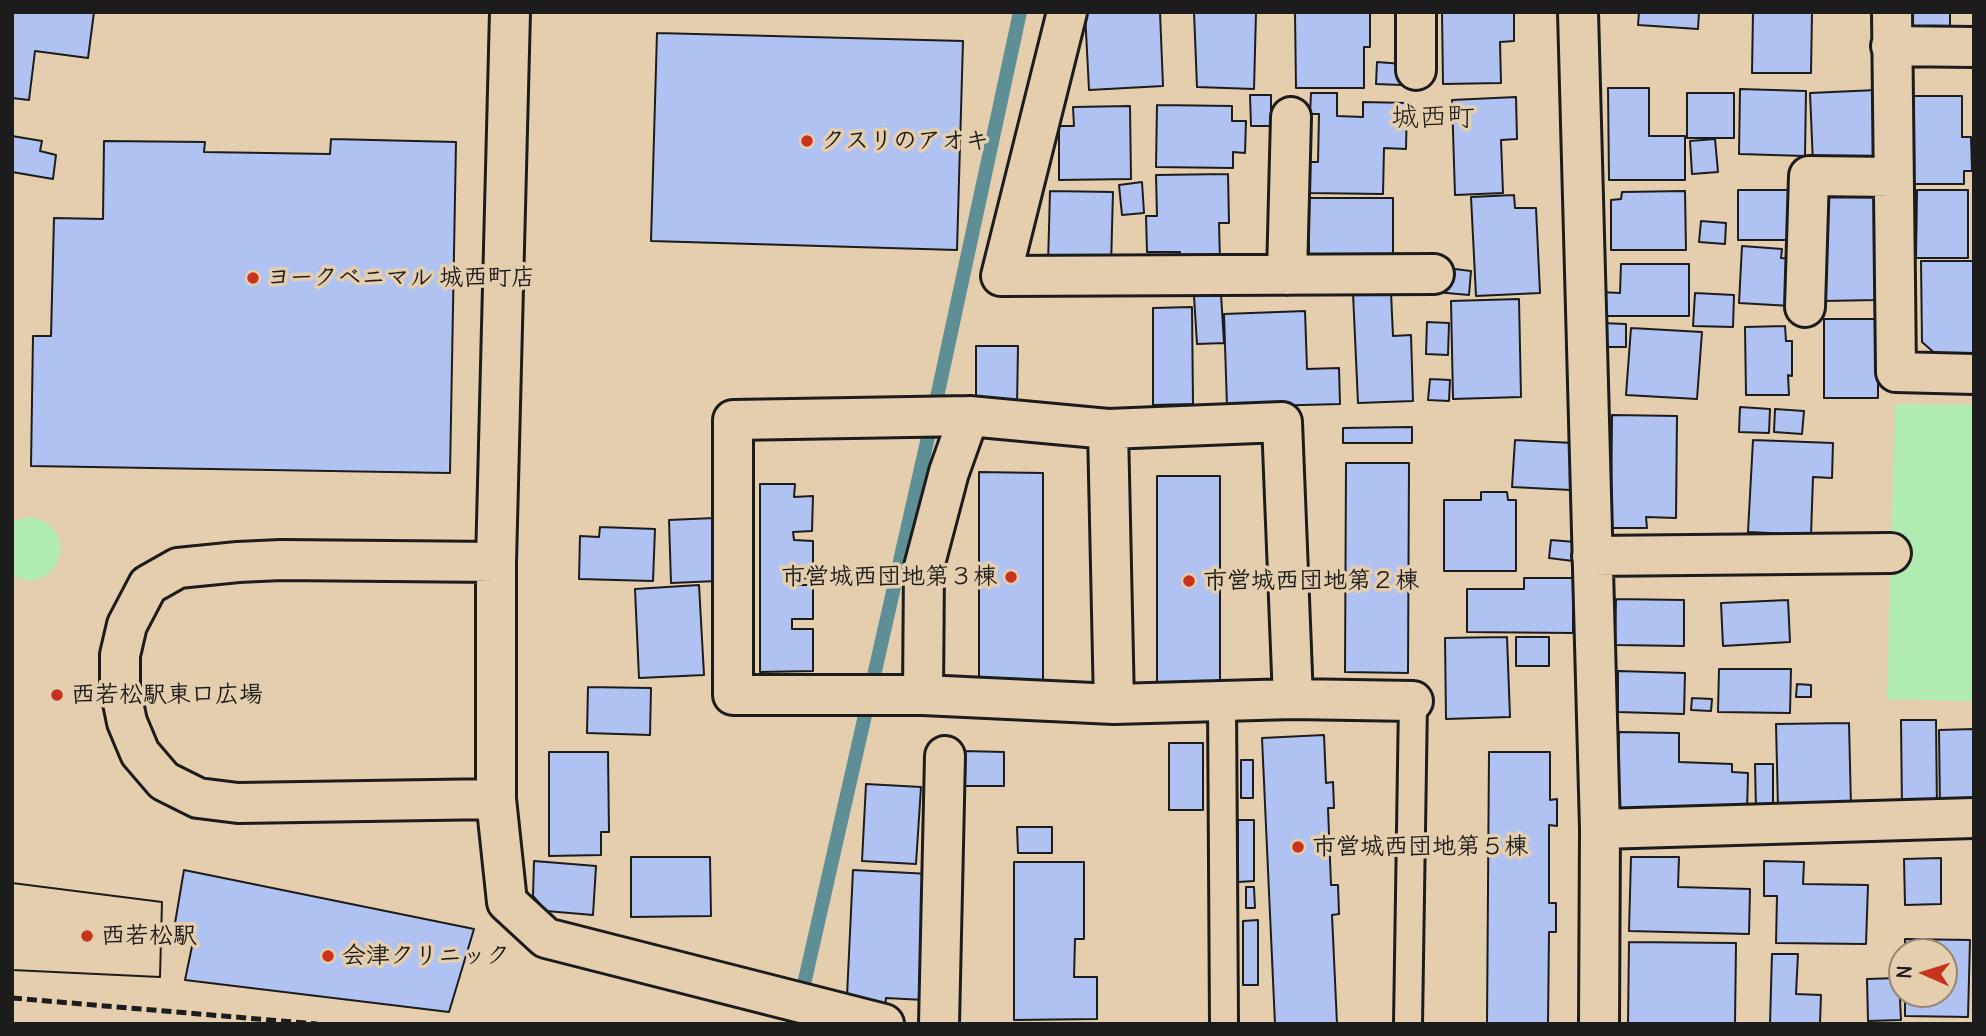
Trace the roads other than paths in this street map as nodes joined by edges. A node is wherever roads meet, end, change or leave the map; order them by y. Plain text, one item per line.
1 (510, 12) edge
2 (1067, 12) edge
3 (1416, 12) edge
4 (1578, 12) edge
5 (1892, 29) edge
6 (1974, 47) edge
7 (1416, 69) dead end
8 (1291, 117) dead end
9 (1894, 177) junction
10 (1434, 274) dead end
11 (1287, 275) junction
12 (1805, 307) dead end
13 (1974, 374) edge
14 (958, 416) junction
15 (1108, 429) junction
16 (1891, 553) dead end
17 (1592, 556) junction
18 (496, 562) junction
19 (923, 695) junction
20 (1293, 699) junction
21 (1222, 701) junction
22 (1413, 701) joint
23 (1114, 704) junction
24 (945, 756) dead end
25 (496, 799) junction
26 (1974, 818) edge
27 (1600, 829) junction
28 (884, 1024) edge
29 (939, 1024) edge
30 (1224, 1024) edge
31 (1408, 1024) edge
32 (1598, 1024) edge

1 - 18 street
2 - 11 street
3 - 7 street
4 - 17 street
5 - 6 street
5 - 9 street
8 - 11 street
9 - 12 street
9 - 13 street
10 - 11 street
14 - 15 street
14 - 19 street
14 - 19 street
15 - 20 street
15 - 23 street
16 - 17 street
17 - 27 street
18 - 25 street
18 - 25 street
19 - 23 street
20 - 21 street
20 - 22 street
21 - 23 street
21 - 30 lane
22 - 31 lane
24 - 29 street
25 - 28 street
26 - 27 street
27 - 32 street

